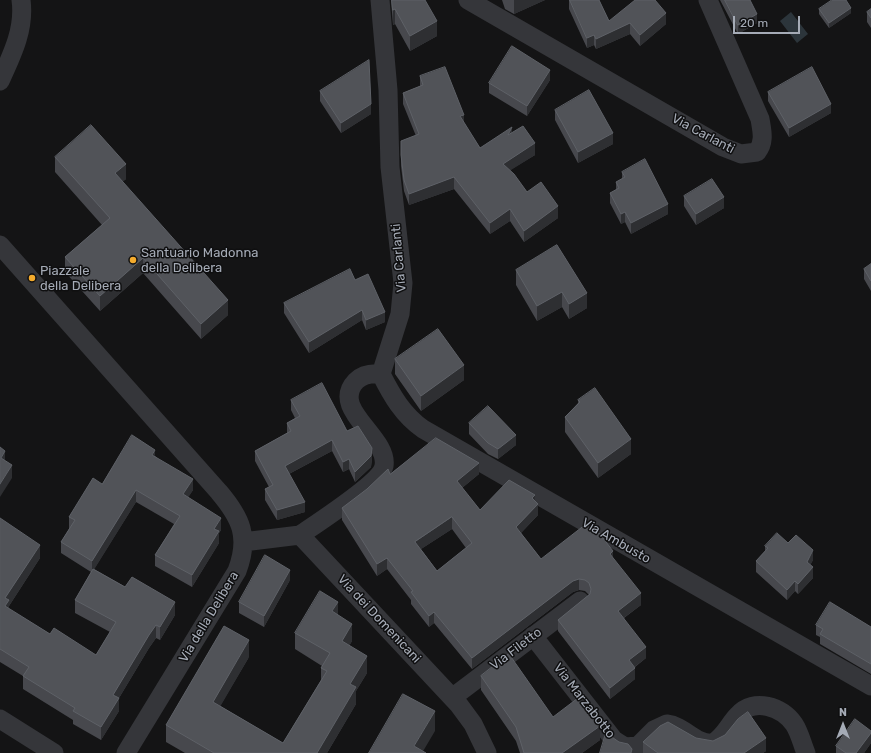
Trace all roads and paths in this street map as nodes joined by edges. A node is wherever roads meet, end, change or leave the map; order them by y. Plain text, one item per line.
1 (21, 0) edge
2 (380, 0) edge
3 (468, 0) edge
4 (708, 0) edge
5 (0, 81) edge
6 (0, 245) edge
7 (381, 374) junction
8 (300, 535) junction
9 (243, 542) junction
10 (580, 601) edge
11 (534, 636) junction
12 (871, 686) edge
13 (453, 698) junction
14 (0, 719) edge
15 (54, 753) edge
16 (126, 753) edge
17 (487, 753) edge
18 (806, 753) edge

1 - 5 street
2 - 7 street, Via Carlanti
3 - 4 street, Via Carlanti
6 - 9 street, Via della Delibera
7 - 8 street
7 - 12 street, Via Ambusto
8 - 9 street
8 - 13 street, Via dei Domenicani
9 - 16 street, Via della Delibera
10 - 11 street, Via Filetto
11 - 13 street, Via Filetto
11 - 18 street, Via Marzabotto
13 - 17 street, Via dei Domenicani
14 - 15 street

